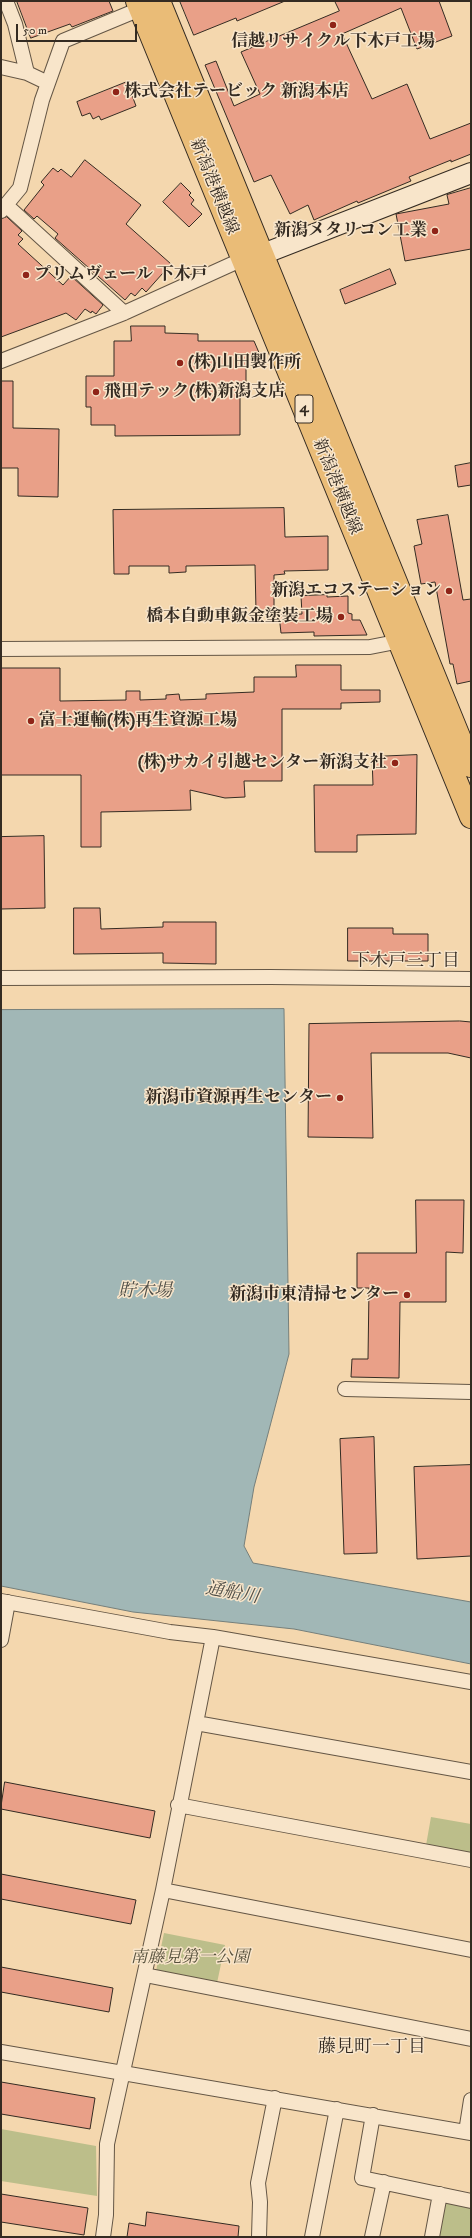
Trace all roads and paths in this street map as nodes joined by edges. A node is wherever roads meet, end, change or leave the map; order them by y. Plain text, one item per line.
1 (6, 1) edge
2 (145, 4) edge
3 (1, 67) edge
4 (27, 73) junction
5 (48, 83) junction
6 (471, 173) edge
7 (4, 208) edge
8 (253, 257) junction
9 (124, 313) junction
10 (1, 361) edge
11 (409, 640) junction
12 (1, 649) edge
13 (471, 766) edge
14 (471, 817) edge
15 (1, 978) edge
16 (471, 979) edge
17 (345, 1390) dead end
18 (471, 1392) edge
19 (4, 1601) edge
20 (213, 1637) junction
21 (1, 1640) edge
22 (471, 1682) edge
23 (196, 1723) junction
24 (471, 1772) edge
25 (178, 1805) junction
26 (471, 1860) edge
27 (162, 1890) junction
28 (471, 1950) edge
29 (145, 1975) junction
30 (471, 2039) edge
31 (1, 2052) edge
32 (124, 2072) junction
33 (275, 2098) junction
34 (471, 2100) edge
35 (337, 2109) junction
36 (373, 2115) junction
37 (468, 2132) edge
38 (384, 2182) junction
39 (440, 2194) junction
40 (471, 2201) edge
41 (103, 2237) edge
42 (259, 2237) edge
43 (312, 2237) edge
44 (372, 2237) edge
45 (432, 2237) edge

1 - 4 street
2 - 5 street
2 - 8 main road, 新潟港横越線 / 4
3 - 4 street
4 - 5 street
5 - 7 street
6 - 8 street
7 - 9 street
8 - 9 street
8 - 11 main road, 新潟港横越線 / 4
9 - 10 street
11 - 12 street
11 - 13 main road, 新潟港横越線 / 4
11 - 14 main road, 新潟港横越線 / 4
15 - 16 street
17 - 18 street
19 - 20 street
19 - 21 street
20 - 22 street
20 - 23 street
23 - 24 street
23 - 25 street
25 - 26 street
25 - 27 street
27 - 28 street
27 - 29 street
29 - 30 street
29 - 32 street
31 - 32 street
32 - 33 street
32 - 41 street
33 - 35 street
33 - 42 street
34 - 37 street
35 - 36 street
35 - 43 street
36 - 37 street
36 - 38 street
38 - 39 street
38 - 44 street
39 - 40 street
39 - 45 street

